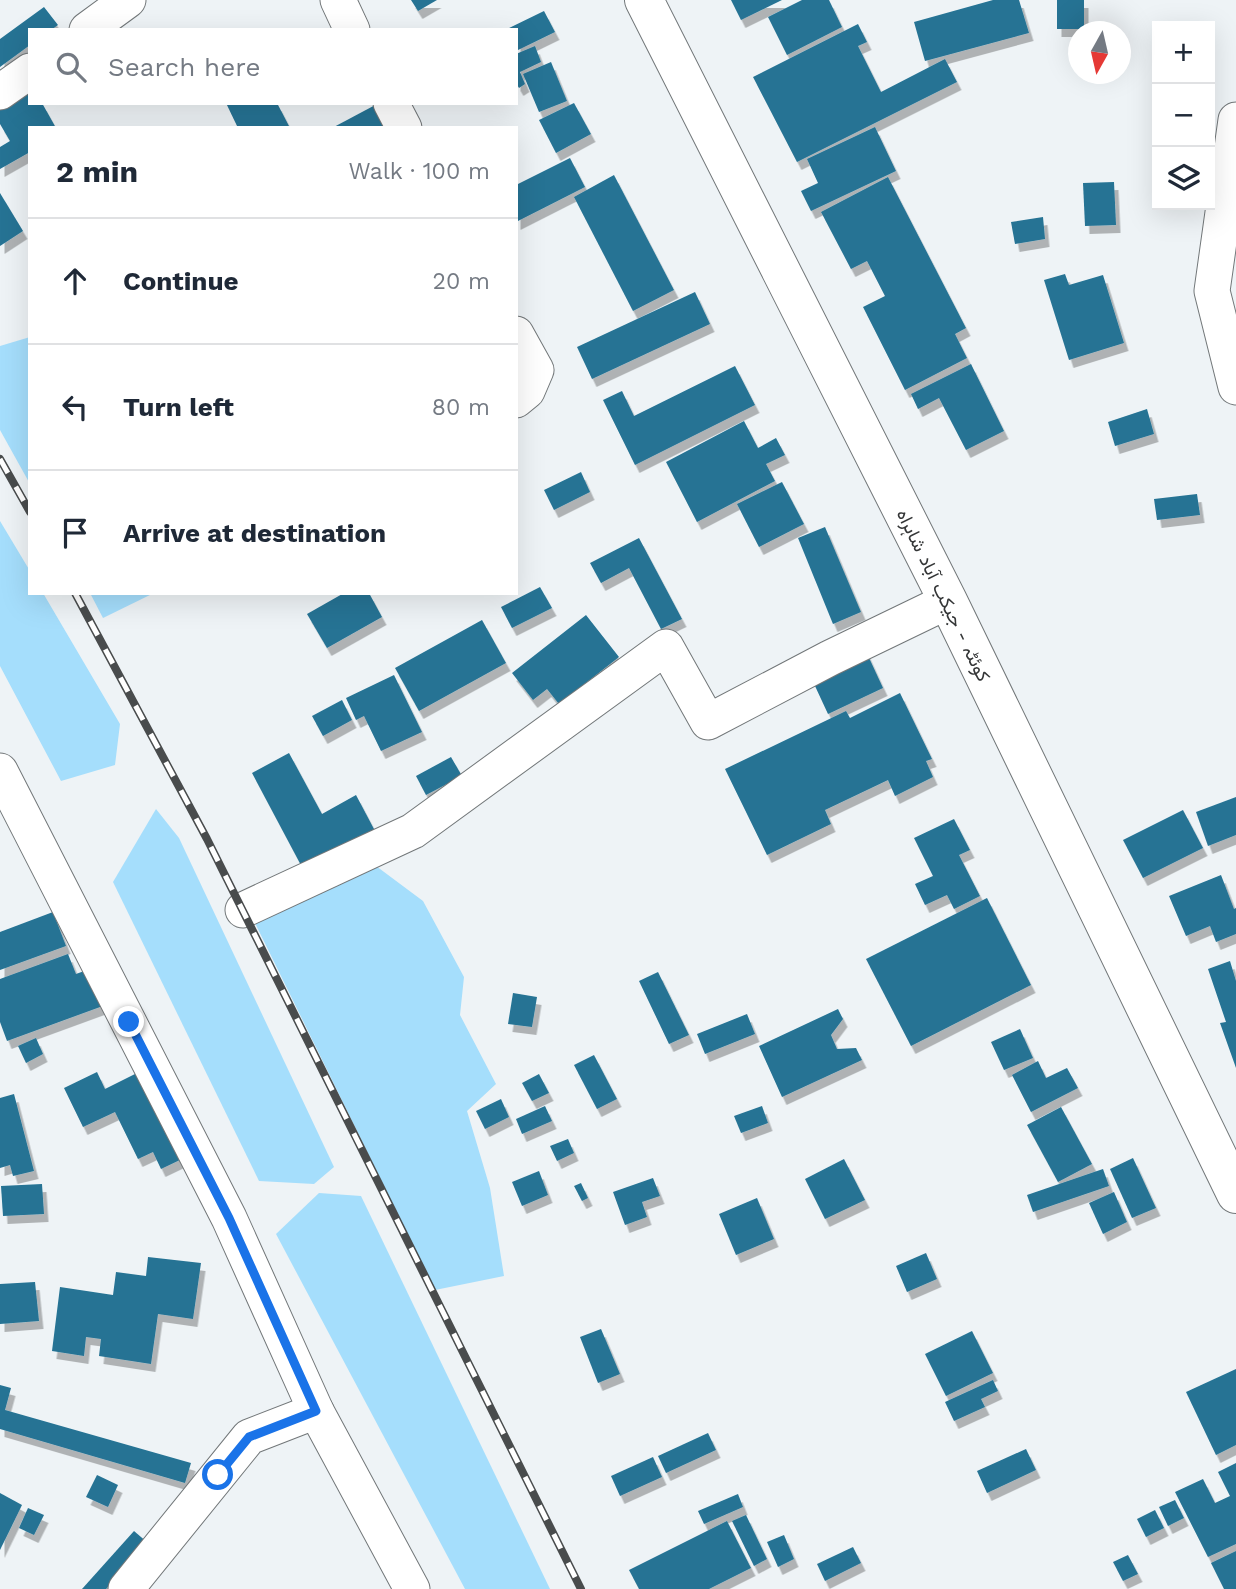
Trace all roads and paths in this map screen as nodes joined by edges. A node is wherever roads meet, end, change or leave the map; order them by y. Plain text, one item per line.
1 (128, 0) edge
2 (338, 0) edge
3 (645, 0) edge
4 (90, 28) edge
5 (351, 28) edge
6 (28, 72) edge
7 (0, 92) edge
8 (392, 105) edge
9 (1236, 120) edge
10 (403, 126) edge
11 (518, 338) edge
12 (1236, 387) edge
13 (518, 398) edge
14 (948, 601) junction
15 (1, 775) edge
16 (243, 910) dead end
17 (1236, 1194) edge
18 (316, 1411) junction
19 (126, 1589) edge
20 (412, 1589) edge

1 - 4 street
2 - 5 street
3 - 14 highway, کوئٹہ - جیکب آباد شاہراہ
6 - 7 street
8 - 10 street
9 - 12 street
11 - 13 street
14 - 16 street
14 - 17 highway, کوئٹہ - جیکب آباد شاہراہ
15 - 18 street
18 - 19 street
18 - 20 street

